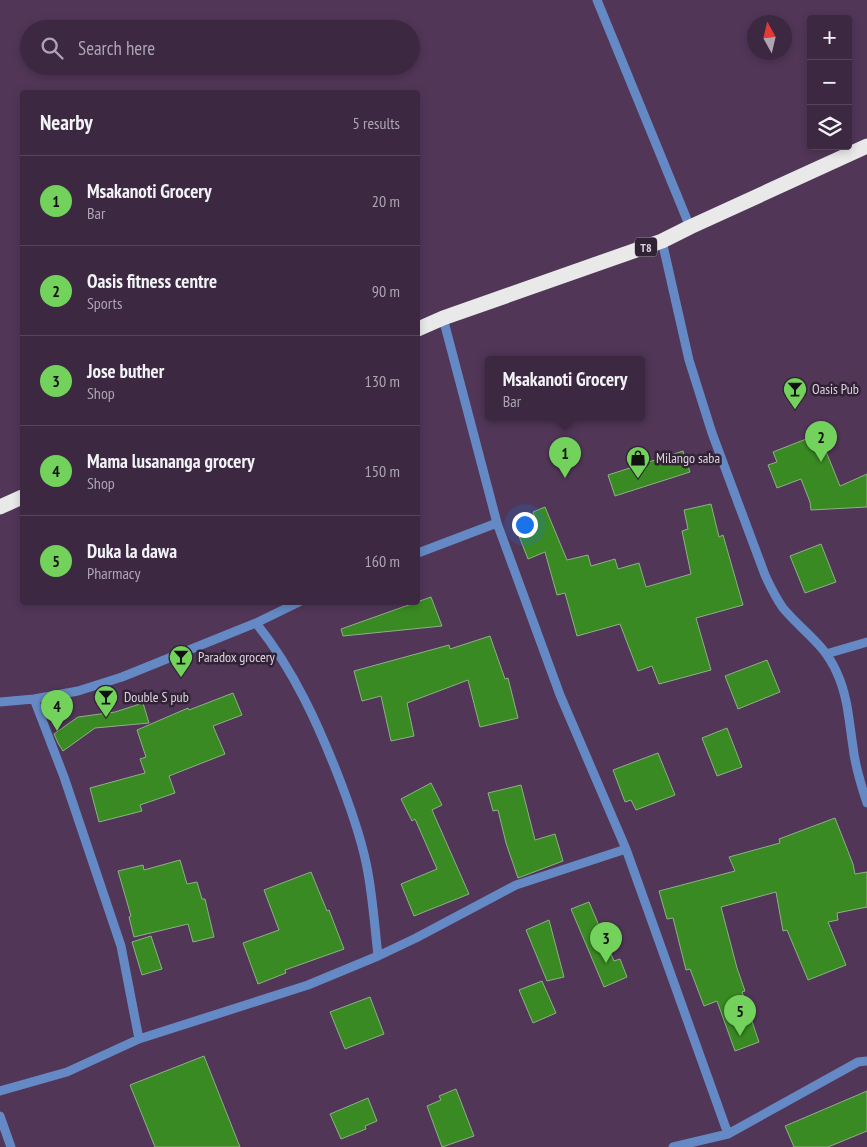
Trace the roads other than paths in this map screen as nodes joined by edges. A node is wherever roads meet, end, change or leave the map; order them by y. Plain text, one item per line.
1 (597, 0) edge
2 (867, 146) edge
3 (690, 227) junction
4 (662, 241) junction
5 (443, 318) junction
6 (420, 328) edge
7 (20, 498) edge
8 (0, 507) edge
9 (497, 523) junction
10 (420, 552) edge
11 (292, 605) edge
12 (256, 622) junction
13 (867, 642) edge
14 (826, 654) junction
15 (34, 699) junction
16 (0, 702) edge
17 (867, 803) edge
18 (626, 849) junction
19 (378, 956) junction
20 (139, 1039) junction
21 (867, 1061) edge
22 (0, 1091) edge
23 (0, 1116) edge
24 (728, 1134) junction
25 (11, 1147) edge
26 (673, 1147) edge

1 - 3 street
2 - 3 highway, T8
3 - 4 highway, T8
4 - 5 highway, T8
4 - 14 street
5 - 6 highway, T8
5 - 9 street
7 - 8 highway
9 - 10 street
9 - 18 street
11 - 12 street
12 - 15 street
12 - 19 street
13 - 14 street
14 - 17 street
15 - 16 street
15 - 20 street
18 - 19 street
18 - 24 street
19 - 20 street
20 - 22 street
21 - 24 street
23 - 25 street
24 - 26 street

